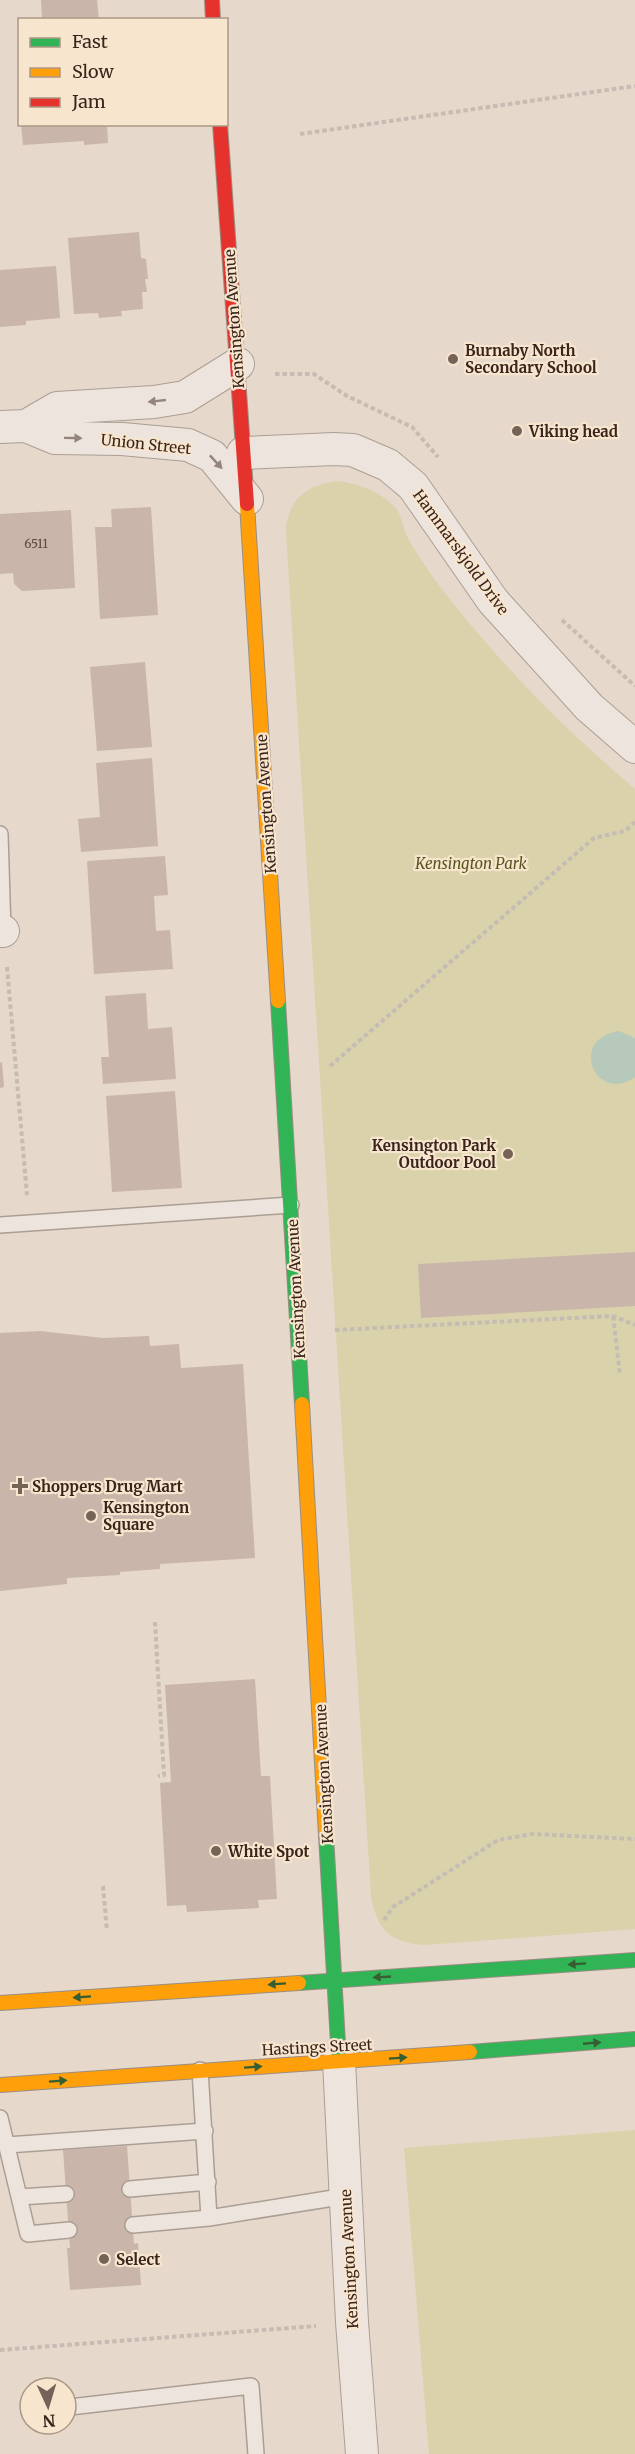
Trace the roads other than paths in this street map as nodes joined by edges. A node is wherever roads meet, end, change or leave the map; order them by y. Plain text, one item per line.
1 (212, 0) edge
2 (213, 18) edge
3 (220, 126) edge
4 (238, 364) junction
5 (13, 426) edge
6 (243, 453) junction
7 (247, 499) junction
8 (635, 747) edge
9 (0, 834) edge
10 (2, 931) edge
11 (291, 1205) junction
12 (0, 1225) edge
13 (635, 1960) edge
14 (335, 1980) junction
15 (0, 2002) edge
16 (635, 2039) edge
17 (339, 2061) junction
18 (200, 2070) junction
19 (0, 2085) edge
20 (0, 2118) edge
21 (205, 2131) junction
22 (7, 2145) junction
23 (208, 2182) junction
24 (130, 2188) dead end
25 (66, 2194) dead end
26 (346, 2196) junction
27 (20, 2197) junction
28 (209, 2218) junction
29 (133, 2225) dead end
30 (69, 2230) dead end
31 (78, 2405) edge
32 (256, 2454) edge
33 (362, 2454) edge

1 - 2 street
3 - 4 street, Kensington Avenue
4 -> 5 street, Union Street
4 - 6 street, Kensington Avenue
5 -> 7 street, Union Street
6 - 7 street, Kensington Avenue
6 - 8 street, Hammarskjold Drive
7 - 11 street, Kensington Avenue
9 - 10 lane
11 - 12 lane
11 - 14 street, Kensington Avenue
13 -> 14 street
14 -> 15 street
14 - 17 street, Kensington Avenue
17 -> 16 street, Hastings Street
18 -> 17 street, Hastings Street
17 - 26 street, Kensington Avenue
19 -> 18 street, Hastings Street
18 - 21 lane
20 - 22 lane
21 - 22 lane
21 - 23 lane
22 - 27 lane
23 - 24 lane
23 - 28 lane
25 - 27 lane
26 - 28 lane
26 - 33 street, Kensington Avenue
27 - 30 lane
28 - 29 lane
31 - 32 lane

